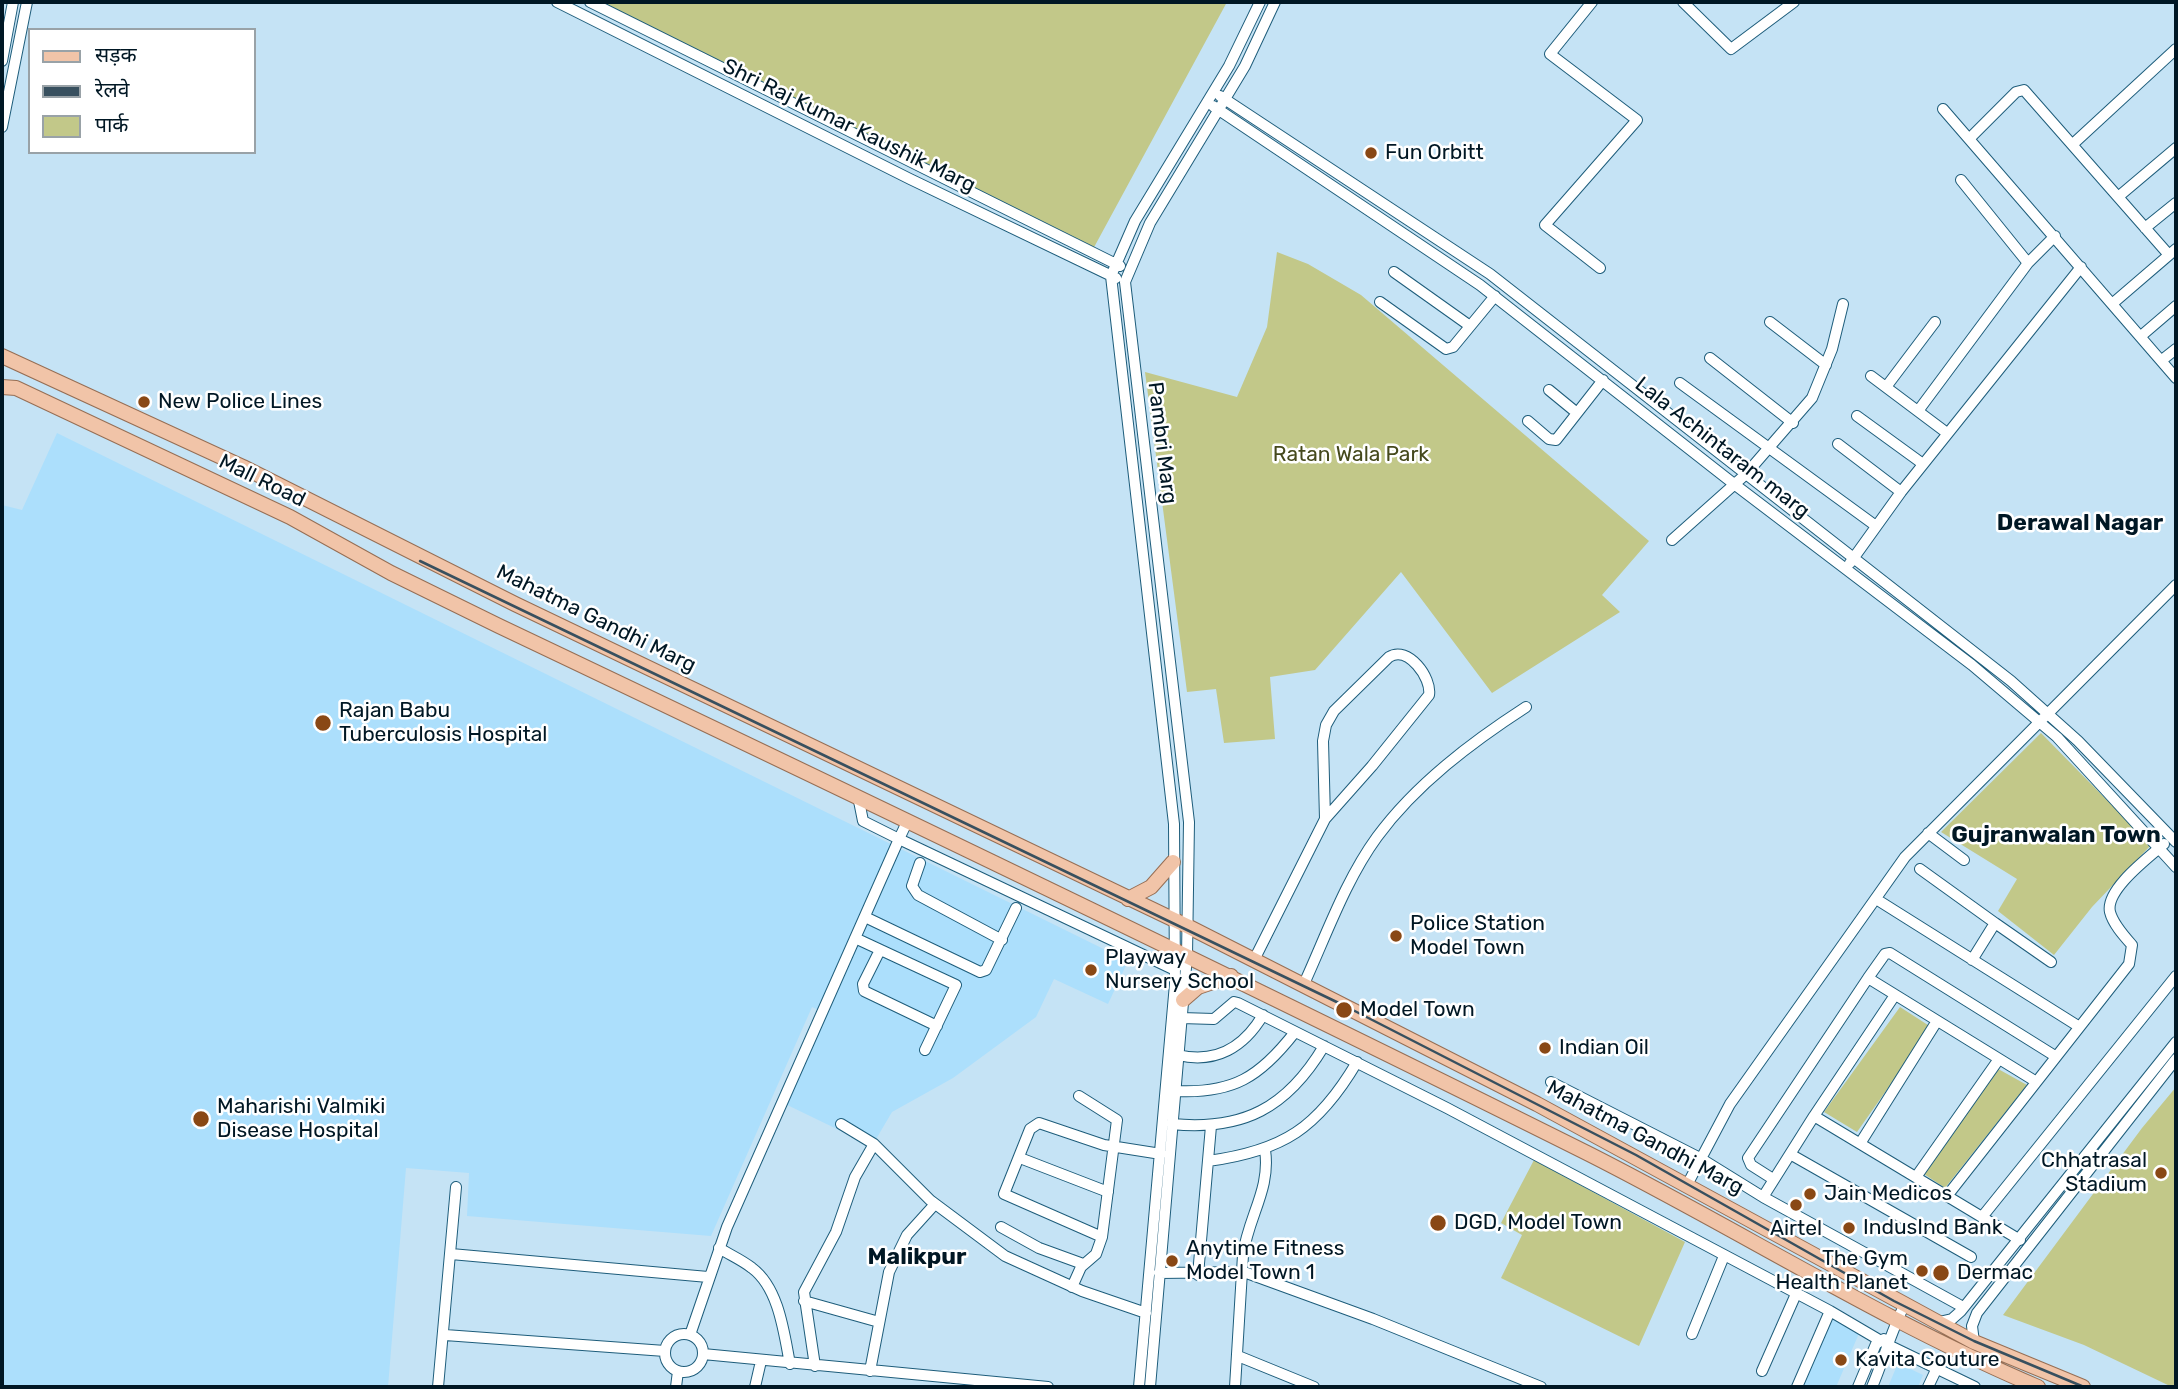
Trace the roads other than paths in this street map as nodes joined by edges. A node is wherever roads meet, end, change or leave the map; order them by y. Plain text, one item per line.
1 (13, 2) edge
2 (27, 2) edge
3 (557, 2) edge
4 (590, 2) edge
5 (1260, 2) edge
6 (1275, 2) edge
7 (1592, 2) edge
8 (1683, 2) edge
9 (1794, 2) edge
10 (2172, 52) edge
11 (2, 61) edge
12 (2176, 67) edge
13 (1214, 92) junction
14 (1225, 99) junction
15 (1208, 103) junction
16 (1943, 109) dead end
17 (1219, 110) junction
18 (820, 116) junction
19 (2, 127) edge
20 (812, 130) junction
21 (1969, 139) junction
22 (2073, 144) junction
23 (2176, 148) edge
24 (1961, 180) dead end
25 (2118, 197) junction
26 (2176, 203) edge
27 (2145, 228) junction
28 (2054, 236) junction
29 (2172, 252) edge
30 (2028, 263) junction
31 (1115, 264) junction
32 (2081, 267) junction
33 (1600, 268) dead end
34 (1129, 270) junction
35 (1394, 272) dead end
36 (1111, 276) junction
37 (1125, 282) junction
38 (1494, 296) junction
39 (1380, 302) dead end
40 (1843, 304) dead end
41 (2112, 304) junction
42 (2176, 306) edge
43 (1770, 322) dead end
44 (1935, 322) dead end
45 (1470, 326) junction
46 (2141, 336) junction
47 (2176, 349) edge
48 (2, 356) edge
49 (1710, 358) dead end
50 (2162, 360) junction
51 (1826, 365) junction
52 (1871, 376) dead end
53 (2176, 377) edge
54 (1603, 380) junction
55 (1680, 383) dead end
56 (2, 387) edge
57 (1886, 387) junction
58 (1549, 390) dead end
59 (1918, 411) junction
60 (1577, 413) junction
61 (1857, 416) dead end
62 (1528, 421) dead end
63 (1793, 423) junction
64 (1947, 433) junction
65 (1838, 444) dead end
66 (1769, 449) junction
67 (1923, 464) junction
68 (1746, 474) junction
69 (1734, 484) junction
70 (1901, 492) junction
71 (330, 511) junction
72 (1876, 526) junction
73 (320, 534) junction
74 (1672, 540) dead end
75 (1850, 563) junction
76 (1158, 570) junction
77 (1146, 571) junction
78 (2176, 585) edge
79 (499, 626) joint
80 (1976, 661) junction
81 (1527, 707) dead end
82 (2047, 712) junction
83 (2039, 721) junction
84 (2109, 772) junction
85 (2100, 781) junction
86 (858, 796) junction
87 (1325, 818) junction
88 (908, 820) junction
89 (1928, 833) junction
90 (899, 839) junction
91 (2174, 840) edge
92 (2159, 849) junction
93 (1964, 860) dead end
94 (1173, 862) junction
95 (920, 863) dead end
96 (2176, 867) edge
97 (1920, 869) dead end
98 (1128, 899) junction
99 (1876, 899) junction
100 (1016, 908) dead end
101 (865, 917) junction
102 (1172, 920) junction
103 (1995, 923) junction
104 (1186, 926) junction
105 (855, 938) junction
106 (1002, 940) junction
107 (880, 950) junction
108 (1180, 952) junction
109 (1254, 960) junction
110 (1972, 960) junction
111 (2051, 962) dead end
112 (1175, 970) junction
113 (2176, 976) edge
114 (1232, 977) junction
115 (1868, 978) junction
116 (1303, 986) junction
117 (1895, 995) junction
118 (1183, 1000) junction
119 (1234, 1002) junction
120 (1263, 1015) junction
121 (1181, 1018) junction
122 (1937, 1021) junction
123 (937, 1026) junction
124 (2078, 1026) junction
125 (1295, 1032) junction
126 (2176, 1042) edge
127 (1324, 1046) junction
128 (925, 1050) dead end
129 (1178, 1055) junction
130 (2054, 1056) junction
131 (1999, 1059) junction
132 (2176, 1059) edge
133 (1357, 1062) junction
134 (2035, 1081) junction
135 (1550, 1082) dead end
136 (1175, 1091) junction
137 (1079, 1096) dead end
138 (1814, 1116) junction
139 (841, 1124) dead end
140 (1172, 1125) junction
141 (1211, 1126) junction
142 (1861, 1142) junction
143 (874, 1144) junction
144 (1114, 1147) junction
145 (1265, 1150) junction
146 (1161, 1154) junction
147 (1790, 1154) junction
148 (1020, 1157) junction
149 (1700, 1158) junction
150 (1208, 1161) junction
151 (1916, 1177) junction
152 (1773, 1179) junction
153 (1687, 1185) junction
154 (456, 1187) dead end
155 (1108, 1192) junction
156 (1947, 1196) junction
157 (1763, 1197) junction
158 (935, 1204) junction
159 (1982, 1217) junction
160 (1002, 1227) dead end
161 (1102, 1237) junction
162 (2017, 1238) junction
163 (2029, 1246) junction
164 (719, 1248) junction
165 (451, 1254) junction
166 (1724, 1256) junction
167 (1970, 1256) dead end
168 (1083, 1264) junction
169 (1244, 1272) junction
170 (1159, 1273) junction
171 (1198, 1275) junction
172 (708, 1277) junction
173 (1072, 1287) junction
174 (1796, 1294) junction
175 (804, 1301) junction
176 (1905, 1304) junction
177 (1963, 1307) junction
178 (1830, 1311) junction
179 (1146, 1313) junction
180 (878, 1322) junction
181 (1939, 1322) junction
182 (1692, 1334) dead end
183 (1889, 1334) junction
184 (445, 1335) junction
185 (690, 1335) junction
186 (1974, 1342) junction
187 (665, 1351) junction
188 (703, 1354) junction
189 (1238, 1356) junction
190 (761, 1361) junction
191 (790, 1364) junction
192 (815, 1366) junction
193 (1936, 1370) junction
194 (678, 1371) junction
195 (870, 1371) junction
196 (1762, 1371) dead end
197 (978, 1384) edge
198 (438, 1387) edge
199 (676, 1387) edge
200 (755, 1387) edge
201 (1048, 1387) edge
202 (1139, 1387) edge
203 (1150, 1387) edge
204 (1236, 1387) edge
205 (1314, 1387) edge
206 (1541, 1387) edge
207 (1797, 1387) edge
208 (1858, 1387) edge
209 (1872, 1387) edge
210 (1928, 1387) edge
211 (1975, 1387) edge
212 (2038, 1387) edge
213 (2083, 1387) edge

1 - 11 street
2 - 19 street
3 - 20 street, Shri Raj Kumar Kaushik Marg
4 - 18 street, Shri Raj Kumar Kaushik Marg
5 - 13 street, Pambri Marg
6 - 14 street, Pambri Marg
7 - 33 street
8 - 9 street
10 - 12 street
10 - 22 street
13 - 14 street, Lala Achintaram marg
13 - 15 street, Pambri Marg
14 - 17 street, Pambri Marg
14 - 68 street, Lala Achintaram marg
15 - 17 street, Lala Achintaram marg
15 - 31 street, Pambri Marg
16 - 21 street
17 - 34 street, Pambri Marg
17 - 38 street, Lala Achintaram marg
18 - 20 street
18 - 31 street, Shri Raj Kumar Kaushik Marg
20 - 36 street, Shri Raj Kumar Kaushik Marg
21 - 22 street
21 - 28 street
22 - 25 street
23 - 25 street
24 - 30 street
25 - 27 street
26 - 27 street
27 - 29 street
28 - 30 street
28 - 32 street
29 - 41 street
30 - 59 street
31 - 34 street, Shri Raj Kumar Kaushik Marg
31 - 36 street, Pambri Marg
32 - 41 street
32 - 64 street
34 - 37 street, Pambri Marg
35 - 45 street
36 - 37 street, Shri Raj Kumar Kaushik Marg
36 - 77 street, Pambri Marg
37 - 76 street, Pambri Marg
38 - 45 street
38 - 54 street, Lala Achintaram marg
39 - 45 street
40 - 51 street
41 - 46 street
42 - 46 street
43 - 51 street
44 - 57 street
46 - 50 street
47 - 50 street
48 - 71 main road, Mahatma Gandhi Marg
49 - 63 street
50 - 53 street
51 - 63 street
52 - 57 street
54 - 60 street
54 - 69 street, Lala Achintaram marg
55 - 66 street
56 - 73 main road, Mall Road
57 - 59 street
58 - 60 street
59 - 64 street
60 - 62 street
61 - 67 street
63 - 66 street
64 - 67 street
65 - 70 street
66 - 68 street
66 - 72 street
67 - 70 street
68 - 69 street
68 - 75 street, Lala Achintaram marg
69 - 74 street
69 - 75 street, Lala Achintaram marg
70 - 72 street
71 - 73 main road
71 - 98 main road, Mahatma Gandhi Marg
72 - 75 street
73 - 79 main road, Mall Road
75 - 80 street, Lala Achintaram marg
76 - 77 street
76 - 104 street, Pambri Marg
77 - 94 street, Pambri Marg
78 - 82 street
79 - 86 main road, Mahatma Gandhi Marg
80 - 82 street, Lala Achintaram marg
80 - 83 street, Lala Achintaram marg
81 - 116 street
82 - 83 street
82 - 84 street, Lala Achintaram marg
83 - 85 street, Lala Achintaram marg
83 - 89 street
84 - 85 street
84 - 91 street, Lala Achintaram marg
85 - 92 street, Lala Achintaram marg
86 - 88 main road, Mahatma Gandhi Marg
86 - 90 street
87 - 87 street
87 - 109 street
88 - 90 street
88 - 108 main road, Mahatma Gandhi Marg
89 - 93 street
89 - 99 street
90 - 101 street
90 - 112 street
91 - 92 street
92 - 96 street, Lala Achintaram marg
92 - 124 street
94 - 98 main road
94 - 102 street, Pambri Marg
95 - 106 street
97 - 103 street
98 - 102 main road, Mahatma Gandhi Marg
99 - 110 street
99 - 149 street
100 - 106 street
101 - 105 street
101 - 106 street
102 - 104 main road, Mahatma Gandhi Marg
102 - 108 street, Pambri Marg
103 - 110 street
103 - 111 street
104 - 108 street, Pambri Marg
104 - 109 main road, Mahatma Gandhi Marg
105 - 107 street
105 - 164 street
107 - 123 street
107 - 123 street
108 - 112 street
108 - 114 main road, Mahatma Gandhi Marg
108 - 118 street
109 - 116 main road, Mahatma Gandhi Marg
110 - 124 street
112 - 146 street
113 - 159 street
114 - 118 main road
114 - 119 street
114 - 183 main road, Mahatma Gandhi Marg
115 - 117 street
115 - 130 street
115 - 152 street
116 - 153 main road, Mahatma Gandhi Marg
117 - 122 street
117 - 138 street
118 - 121 street
119 - 120 street
119 - 121 street
120 - 125 street
120 - 129 street
121 - 129 street
122 - 131 street
122 - 142 street
123 - 128 street
124 - 130 street
125 - 127 street
125 - 136 street
126 - 162 street
127 - 133 street
127 - 141 street
129 - 136 street
130 - 134 street
131 - 134 street
131 - 151 street
132 - 163 street
133 - 145 street
133 - 166 street
134 - 156 street
135 - 149 street
136 - 140 street
137 - 144 street
138 - 142 street
138 - 147 street
139 - 143 street
140 - 141 street
140 - 170 street
141 - 150 street
142 - 151 street
143 - 158 street
143 - 175 street
144 - 146 street
144 - 148 street
144 - 155 street
145 - 150 street
145 - 169 street
146 - 179 street
147 - 152 street
147 - 167 street
148 - 155 street
148 - 161 street
149 - 153 street
149 - 157 street
150 - 171 street
151 - 156 street
152 - 157 street
153 - 176 main road, Mahatma Gandhi Marg
154 - 165 street
155 - 161 street
156 - 159 street
157 - 177 street
158 - 173 street
158 - 180 street
159 - 162 street
160 - 168 street
161 - 168 street
162 - 163 street
162 - 177 street
163 - 186 street
164 - 172 street
164 - 191 street
165 - 172 street
165 - 184 street
166 - 174 street
166 - 182 street
168 - 173 street
169 - 171 street
169 - 189 street
169 - 206 street
170 - 171 street
170 - 203 street
172 - 185 street
173 - 179 street
174 - 178 street
174 - 196 street
175 - 180 street
175 - 192 street
176 - 181 main road, Mahatma Gandhi Marg
176 - 183 street
177 - 181 street
178 - 183 street
178 - 207 street
179 - 202 street
180 - 195 street
181 - 186 main road, Mahatma Gandhi Marg
183 - 193 street
183 - 208 street
183 - 209 street
183 - 212 main road, Mahatma Gandhi Marg
184 - 187 street
184 - 198 street
185 - 187 street
185 - 188 street
186 - 213 main road, Mahatma Gandhi Marg
187 - 194 street
188 - 190 street
188 - 194 street
189 - 204 street
189 - 205 street
190 - 191 street
190 - 200 street
191 - 192 street
192 - 195 street
193 - 210 street
193 - 211 street
194 - 199 street
195 - 197 street
197 - 201 street

